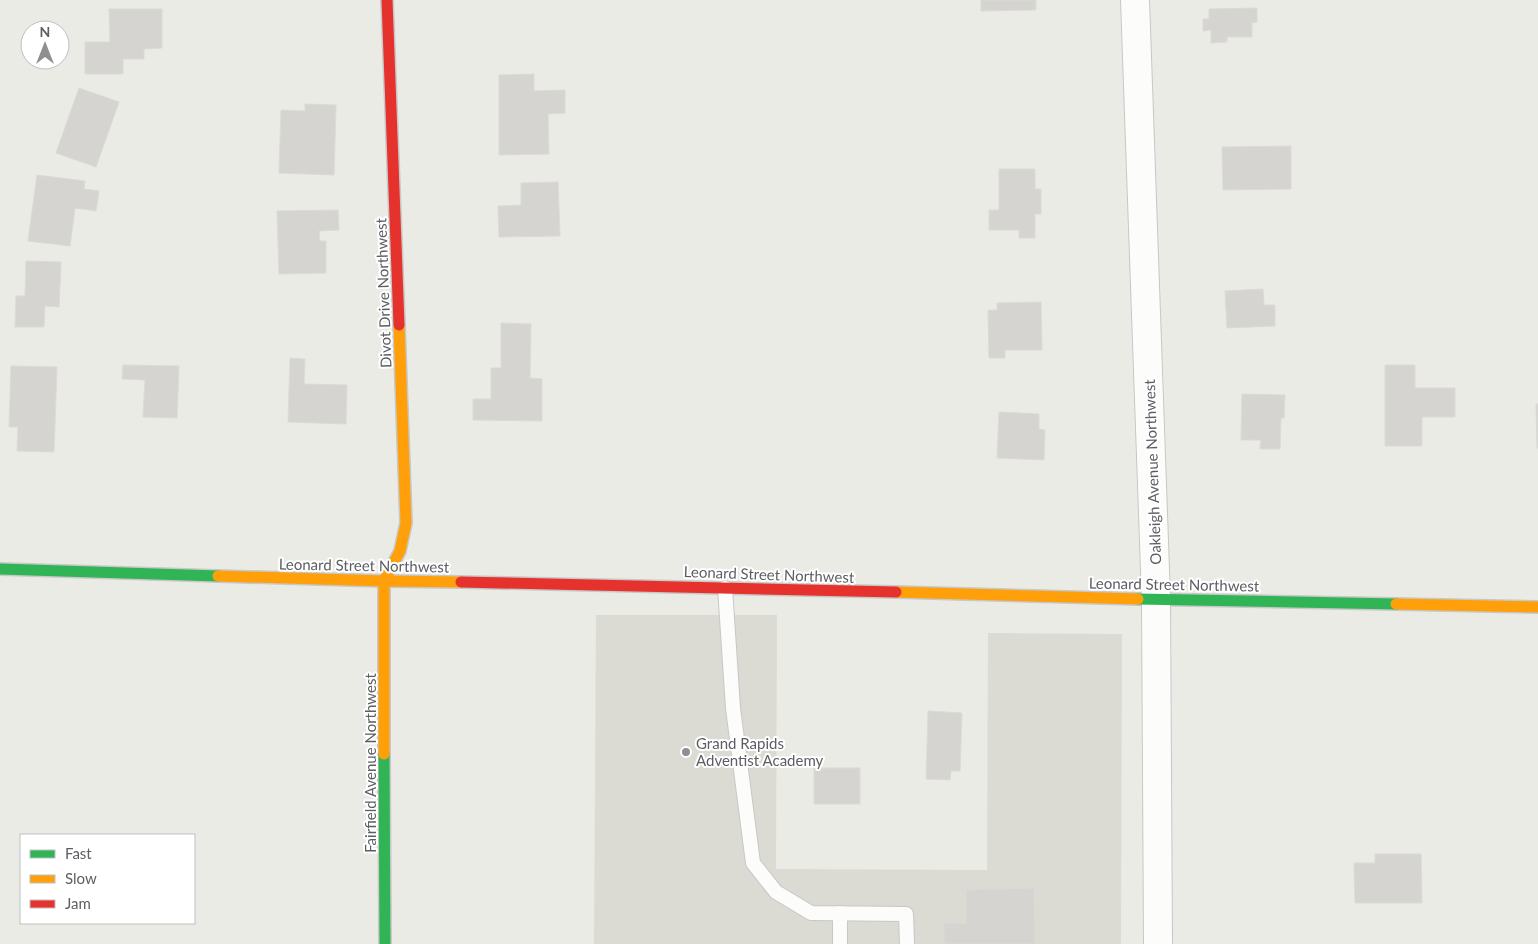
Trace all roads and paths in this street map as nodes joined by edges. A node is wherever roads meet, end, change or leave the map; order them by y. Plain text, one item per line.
1 (387, 0) edge
2 (1135, 0) edge
3 (0, 569) edge
4 (384, 581) junction
5 (725, 588) junction
6 (1156, 600) junction
7 (1538, 607) edge
8 (840, 913) junction
9 (385, 944) edge
10 (840, 944) edge
11 (907, 944) edge
12 (1158, 944) edge

1 - 4 main road, Divot Drive Northwest
2 - 6 street, Oakleigh Avenue Northwest
3 - 4 main road, Leonard Street Northwest
4 - 5 main road, Leonard Street Northwest
4 - 9 main road, Fairfield Avenue Northwest
5 - 6 main road, Leonard Street Northwest
5 - 8 lane
6 - 7 main road, Leonard Street Northwest
6 - 12 street, Oakleigh Avenue Northwest
8 - 10 lane
8 - 11 lane

